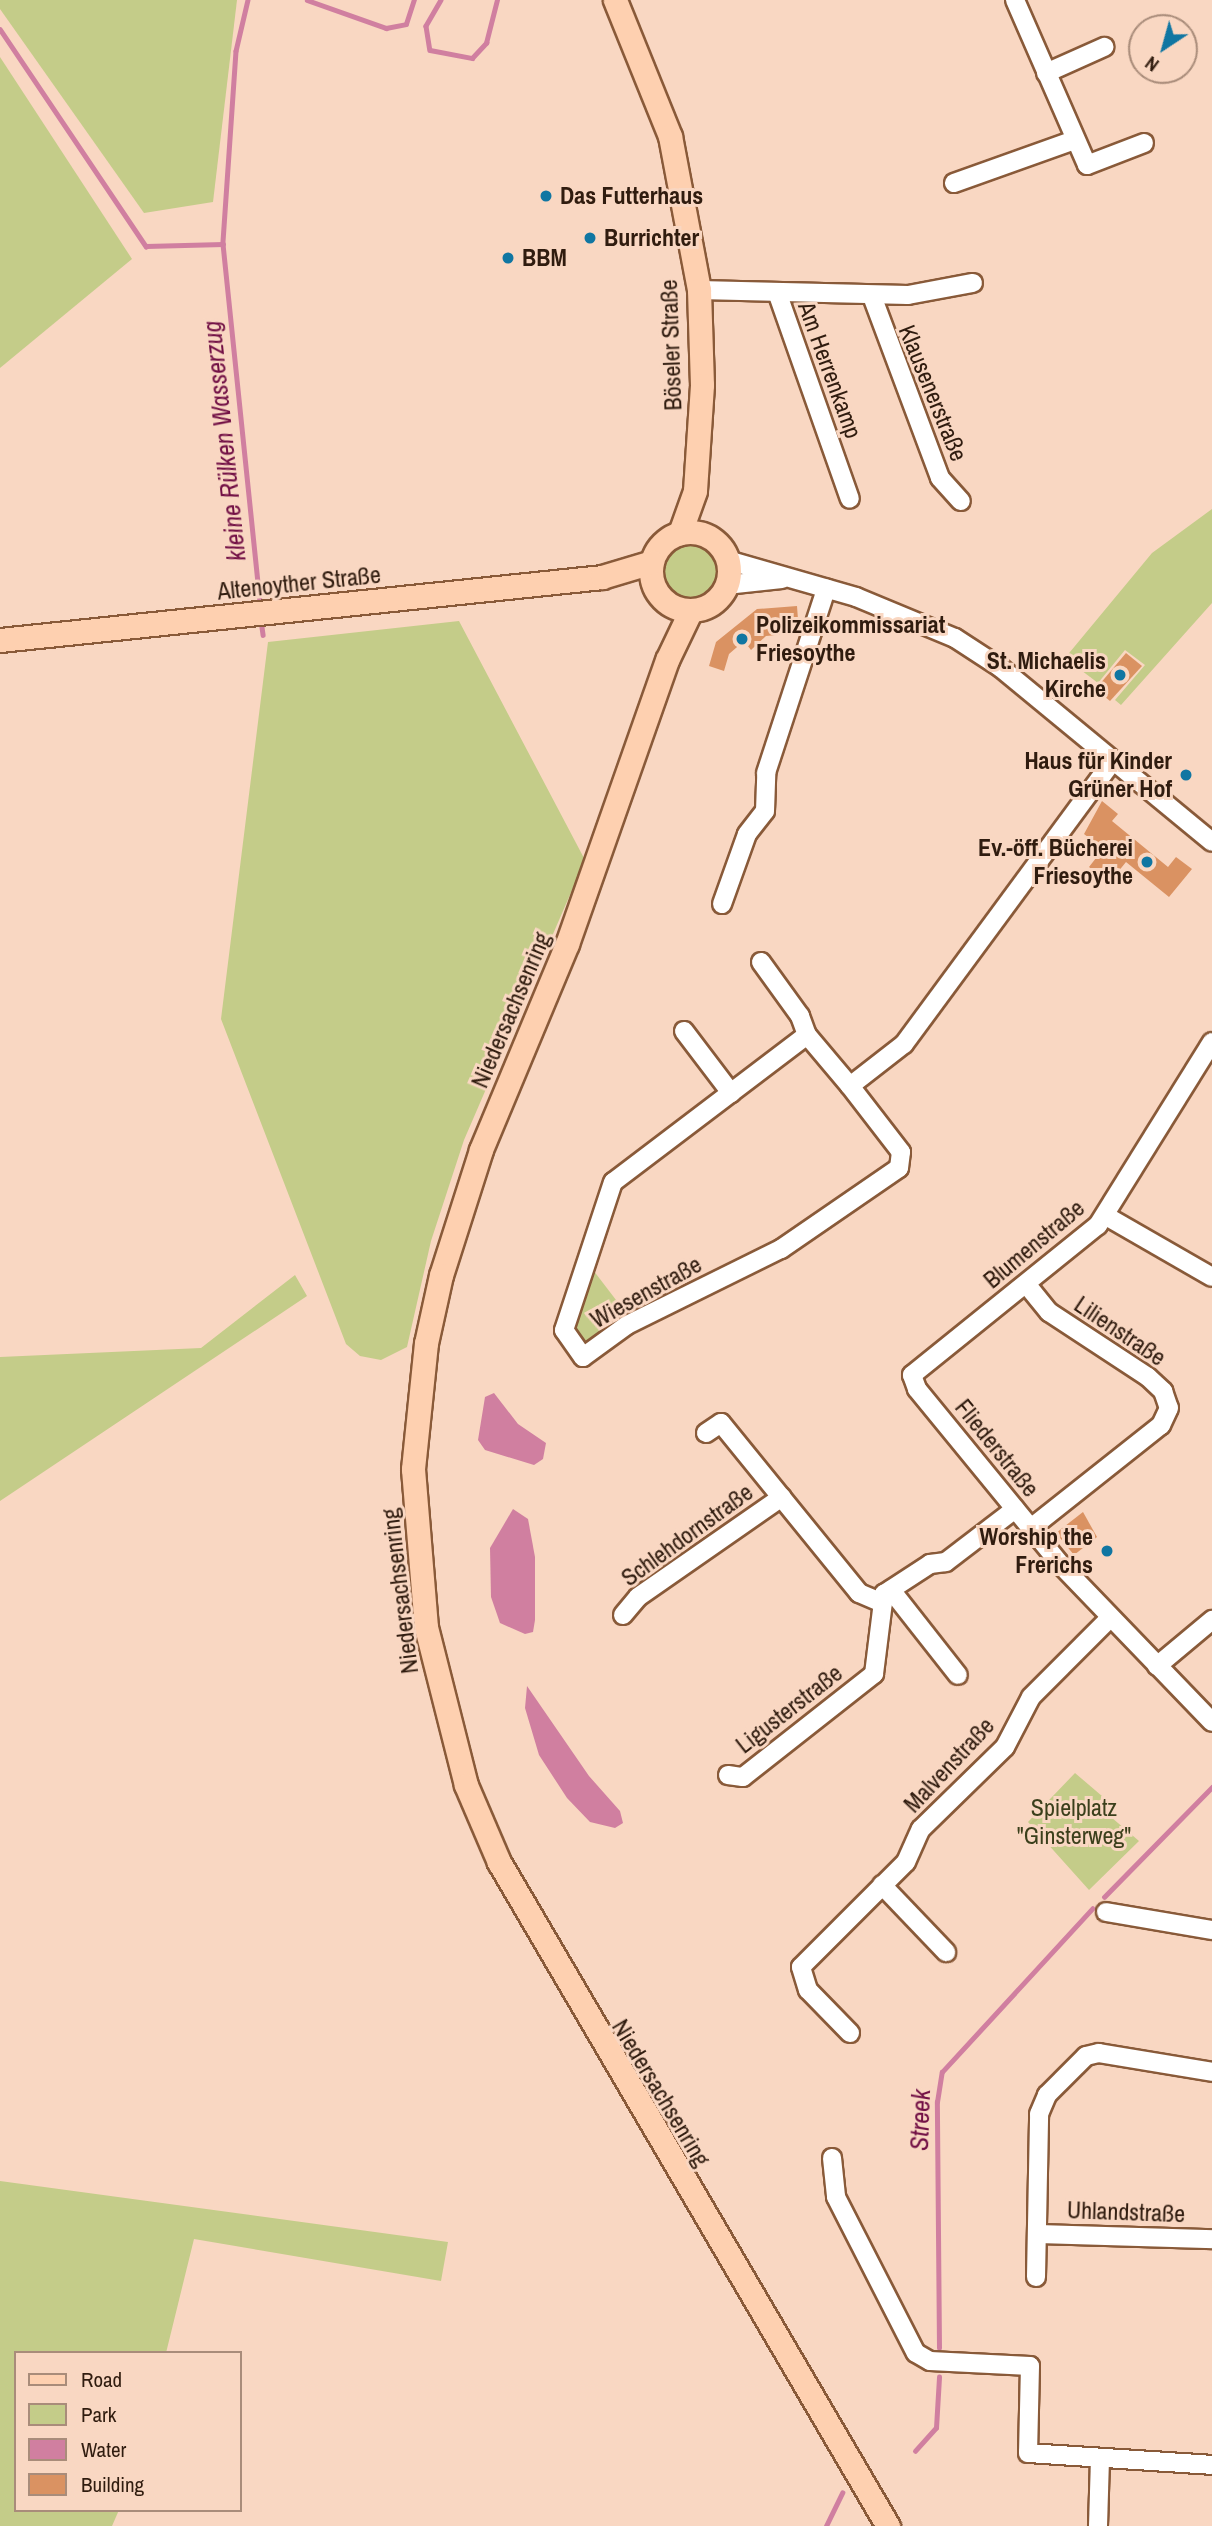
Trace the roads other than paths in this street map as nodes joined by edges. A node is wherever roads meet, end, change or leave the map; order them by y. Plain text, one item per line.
1 (615, 0) edge
2 (1015, 0) edge
3 (1104, 47) dead end
4 (1046, 73) junction
5 (1075, 140) junction
6 (1144, 143) dead end
7 (954, 183) dead end
8 (973, 284) dead end
9 (699, 290) junction
10 (777, 292) junction
11 (872, 296) junction
12 (695, 491) junction
13 (850, 499) dead end
14 (961, 501) dead end
15 (680, 533) junction
16 (705, 535) junction
17 (727, 559) junction
18 (652, 562) junction
19 (602, 577) junction
20 (789, 579) junction
21 (726, 584) junction
22 (653, 586) junction
23 (826, 589) junction
24 (680, 607) junction
25 (0, 640) edge
26 (1113, 761) junction
27 (1212, 842) edge
28 (722, 904) dead end
29 (761, 962) dead end
30 (684, 1031) dead end
31 (807, 1035) junction
32 (1212, 1042) edge
33 (850, 1086) junction
34 (731, 1093) junction
35 (1106, 1216) junction
36 (1212, 1277) edge
37 (1027, 1285) junction
38 (917, 1389) joint
39 (706, 1433) dead end
40 (782, 1497) junction
41 (1014, 1509) junction
42 (1031, 1528) junction
43 (887, 1596) junction
44 (623, 1615) dead end
45 (1110, 1618) junction
46 (1212, 1620) edge
47 (1157, 1666) junction
48 (958, 1675) dead end
49 (1212, 1722) edge
50 (728, 1775) dead end
51 (882, 1885) junction
52 (1106, 1912) dead end
53 (1212, 1930) edge
54 (946, 1952) dead end
55 (850, 2033) dead end
56 (1212, 2072) edge
57 (832, 2158) dead end
58 (1039, 2234) junction
59 (1212, 2239) edge
60 (1036, 2277) dead end
61 (1100, 2459) junction
62 (1212, 2465) edge
63 (888, 2526) edge
64 (1098, 2526) edge

1 - 9 main road, Böseler Straße
2 - 4 street
3 - 4 street
4 - 5 street
5 - 6 street
5 - 7 street
8 - 11 street
9 - 10 street, Am Herrenkamp
9 - 12 main road, Böseler Straße
10 - 11 street
10 - 13 street, Am Herrenkamp
11 - 14 street, Klausenerstraße
12 - 15 main road, Böseler Straße
12 - 16 main road, Böseler Straße
15 - 16 main road
15 - 18 main road
16 - 17 main road
17 - 20 street
17 - 21 main road
18 - 19 main road, Altenoyther Straße
18 - 22 main road
19 - 22 main road, Altenoyther Straße
19 - 25 main road, Altenoyther Straße
20 - 21 street
20 - 23 street
21 - 24 main road
22 - 24 main road
23 - 26 street
23 - 28 street
24 - 63 main road, Niedersachsenring
26 - 27 street
26 - 33 street
29 - 31 street, Wiesenstraße
30 - 34 street
31 - 33 street, Wiesenstraße
31 - 34 street, Wiesenstraße
32 - 35 street, Blumenstraße
33 - 34 street, Wiesenstraße
35 - 36 street
35 - 37 street, Blumenstraße
37 - 38 street, Blumenstraße
37 - 42 street, Lilienstraße
38 - 41 street, Fliederstraße
39 - 40 street, Schlehdornstraße
40 - 43 street, Schlehdornstraße
40 - 44 street, Schlehdornstraße
41 - 42 street, Fliederstraße
41 - 43 street
42 - 45 street, Fliederstraße
43 - 48 street
43 - 50 street, Ligusterstraße
45 - 47 street, Fliederstraße
45 - 51 street, Malvenstraße
46 - 47 street
47 - 49 street, Fliederstraße
51 - 54 street
51 - 55 street, Malvenstraße
52 - 53 street
56 - 58 street, Uhlandstraße
57 - 61 street
58 - 59 street, Uhlandstraße
58 - 60 street, Uhlandstraße
61 - 62 street
61 - 64 street

